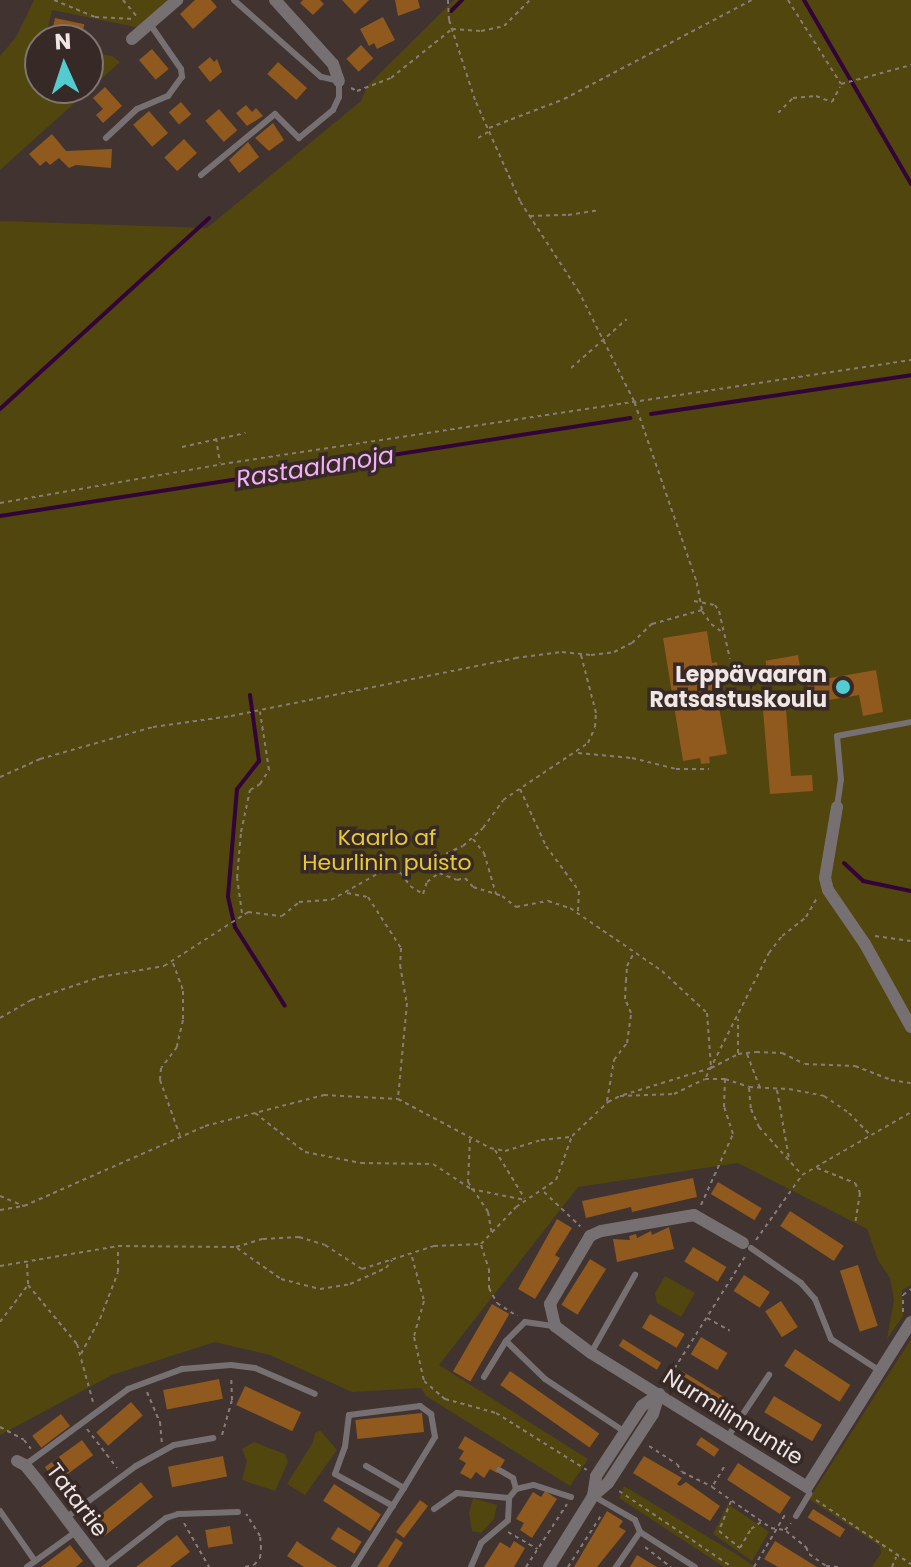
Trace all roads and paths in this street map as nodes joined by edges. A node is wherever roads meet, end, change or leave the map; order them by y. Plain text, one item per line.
1 (57, 0) edge
2 (123, 0) edge
3 (177, 0) edge
4 (234, 0) edge
5 (275, 0) edge
6 (448, 0) edge
7 (530, 0) edge
8 (752, 0) edge
9 (788, 0) edge
10 (145, 22) junction
11 (452, 29) junction
12 (132, 39) dead end
13 (911, 65) edge
14 (339, 81) junction
15 (843, 84) junction
16 (778, 113) dead end
17 (489, 130) junction
18 (106, 138) dead end
19 (478, 138) dead end
20 (201, 175) dead end
21 (600, 210) dead end
22 (530, 216) junction
23 (627, 319) dead end
24 (603, 339) junction
25 (911, 360) edge
26 (571, 368) dead end
27 (634, 401) junction
28 (245, 433) dead end
29 (216, 437) junction
30 (182, 447) dead end
31 (221, 465) junction
32 (0, 503) edge
33 (694, 601) dead end
34 (702, 602) junction
35 (702, 610) junction
36 (725, 633) junction
37 (580, 654) junction
38 (730, 659) dead end
39 (260, 710) junction
40 (911, 722) edge
41 (577, 753) junction
42 (709, 769) dead end
43 (0, 777) edge
44 (520, 788) junction
45 (837, 807) joint
46 (472, 838) junction
47 (387, 872) junction
48 (825, 878) junction
49 (347, 893) junction
50 (496, 894) junction
51 (578, 913) junction
52 (242, 914) junction
53 (858, 934) junction
54 (911, 941) edge
55 (634, 950) junction
56 (172, 961) junction
57 (0, 1018) edge
58 (738, 1018) junction
59 (911, 1027) edge
60 (746, 1052) junction
61 (738, 1054) junction
62 (711, 1068) junction
63 (705, 1079) junction
64 (725, 1079) junction
65 (911, 1083) edge
66 (749, 1087) junction
67 (760, 1089) junction
68 (777, 1089) junction
69 (620, 1096) junction
70 (398, 1099) junction
71 (608, 1102) junction
72 (911, 1112) edge
73 (255, 1113) junction
74 (572, 1136) junction
75 (871, 1136) junction
76 (180, 1137) junction
77 (470, 1138) junction
78 (494, 1149) junction
79 (789, 1161) junction
80 (816, 1167) junction
81 (802, 1175) junction
82 (471, 1189) junction
83 (543, 1191) junction
84 (0, 1196) edge
85 (526, 1201) junction
86 (24, 1206) junction
87 (0, 1210) edge
88 (696, 1216) junction
89 (855, 1223) dead end
90 (492, 1235) junction
91 (592, 1235) junction
92 (481, 1244) junction
93 (118, 1246) junction
94 (747, 1246) junction
95 (236, 1247) junction
96 (412, 1255) junction
97 (393, 1260) junction
98 (27, 1263) junction
99 (0, 1266) edge
100 (635, 1275) dead end
101 (28, 1285) junction
102 (707, 1318) junction
103 (0, 1322) edge
104 (525, 1322) junction
105 (911, 1322) edge
106 (555, 1326) junction
107 (730, 1331) dead end
108 (506, 1341) junction
109 (591, 1353) junction
110 (80, 1355) junction
111 (231, 1365) junction
112 (881, 1372) junction
113 (769, 1375) dead end
114 (484, 1377) dead end
115 (143, 1383) junction
116 (661, 1390) junction
117 (315, 1394) dead end
118 (93, 1402) dead end
119 (82, 1423) junction
120 (0, 1427) edge
121 (625, 1432) junction
122 (213, 1438) joint
123 (727, 1438) junction
124 (646, 1444) dead end
125 (162, 1452) junction
126 (26, 1461) junction
127 (366, 1466) dead end
128 (724, 1467) dead end
129 (583, 1468) dead end
130 (499, 1470) dead end
131 (123, 1475) junction
132 (404, 1488) junction
133 (714, 1488) junction
134 (516, 1489) junction
135 (617, 1490) dead end
136 (808, 1491) junction
137 (593, 1496) junction
138 (571, 1497) dead end
139 (509, 1498) junction
140 (731, 1500) junction
141 (792, 1504) dead end
142 (393, 1506) junction
143 (434, 1509) dead end
144 (0, 1511) edge
145 (238, 1512) joint
146 (181, 1514) junction
147 (796, 1516) joint
148 (67, 1517) junction
149 (762, 1521) junction
150 (500, 1527) junction
151 (777, 1529) junction
152 (785, 1530) junction
153 (77, 1531) junction
154 (640, 1532) junction
155 (634, 1540) junction
156 (538, 1549) dead end
157 (896, 1556) junction
158 (35, 1561) junction
159 (911, 1564) edge
160 (27, 1567) edge
161 (103, 1567) edge
162 (209, 1567) edge
163 (245, 1567) edge
164 (354, 1567) edge
165 (471, 1567) edge
166 (549, 1567) edge
167 (616, 1567) edge
168 (671, 1567) edge
169 (695, 1567) edge
170 (732, 1567) edge
171 (754, 1567) edge
172 (838, 1567) edge
173 (892, 1567) edge

1 - 10 path
2 - 10 path
3 - 10 street
4 - 14 lane
5 - 14 street
6 - 11 path
7 - 11 path
8 - 17 path
9 - 15 path
10 - 12 street
10 - 18 lane
11 - 14 path
11 - 17 path
13 - 15 path
14 - 20 lane
15 - 16 path
17 - 19 path
17 - 22 path
21 - 22 path
22 - 24 path
23 - 24 path
24 - 26 path
24 - 27 path
25 - 27 path
27 - 31 path
27 - 34 path
28 - 29 path
29 - 30 path
29 - 31 path
31 - 32 path
33 - 34 path
34 - 35 path
34 - 36 path
35 - 36 path
35 - 37 path
36 - 38 path
37 - 39 path
37 - 41 path
39 - 43 path
39 - 52 path
40 - 45 lane
41 - 42 path
41 - 44 path
44 - 46 path
44 - 51 path
45 - 48 street
46 - 47 path
46 - 50 path
47 - 49 path
47 - 50 path
48 - 53 street
48 - 58 path
49 - 52 path
49 - 70 path
50 - 51 path
51 - 55 path
52 - 56 path
53 - 54 path
53 - 59 street
55 - 62 path
55 - 71 path
56 - 57 path
56 - 76 path
58 - 61 path
58 - 62 path
60 - 61 path
60 - 65 path
60 - 67 path
61 - 62 path
62 - 63 path
62 - 69 path
63 - 64 path
63 - 69 path
64 - 66 path
64 - 88 path
66 - 67 path
66 - 79 path
67 - 68 path
68 - 75 path
68 - 79 path
69 - 71 path
70 - 73 path
70 - 77 path
71 - 74 path
72 - 75 path
73 - 76 path
73 - 82 path
74 - 78 path
74 - 83 path
75 - 80 path
76 - 86 path
77 - 78 path
77 - 82 path
78 - 85 path
79 - 81 path
80 - 81 path
80 - 89 path
81 - 94 path
82 - 85 path
82 - 90 path
83 - 85 path
83 - 91 path
84 - 86 path
85 - 90 path
86 - 87 path
88 - 91 street
88 - 94 street
90 - 92 path
91 - 106 street
92 - 96 path
92 - 104 path
93 - 95 path
93 - 98 path
93 - 110 path
94 - 102 path
94 - 112 lane
95 - 97 path
95 - 97 path
96 - 97 path
96 - 129 path
98 - 99 path
98 - 101 path
100 - 109 lane
101 - 103 path
101 - 110 path
102 - 107 path
102 - 116 path
104 - 106 lane
104 - 108 lane
105 - 112 street, Nurmilinnuntie
106 - 109 street, Nurmilinnuntie
108 - 114 lane
108 - 121 lane
109 - 116 street, Nurmilinnuntie
110 - 118 path
111 - 115 lane
111 - 117 lane
111 - 122 path
112 - 136 street, Nurmilinnuntie
113 - 123 lane
115 - 119 lane
115 - 125 path
116 - 121 street
116 - 123 street, Nurmilinnuntie
116 - 137 street
119 - 126 lane
119 - 131 path
120 - 126 path
121 - 137 street
122 - 125 lane
123 - 136 street, Nurmilinnuntie
124 - 133 path
125 - 131 lane
126 - 148 street, Tatartie
127 - 132 lane
128 - 133 path
130 - 134 lane
131 - 148 lane
132 - 142 lane
132 - 142 lane
133 - 140 path
134 - 138 lane
134 - 139 lane
135 - 170 path
136 - 147 lane
136 - 157 path
137 - 154 lane
137 - 166 street
139 - 143 lane
139 - 150 lane
140 - 149 path
140 - 149 path
141 - 151 path
142 - 164 lane
144 - 158 lane
145 - 146 lane
145 - 163 path
146 - 161 lane
146 - 162 path
147 - 152 path
148 - 153 street, Tatartie
149 - 151 path
150 - 156 path
150 - 165 lane
151 - 152 path
151 - 171 path
152 - 172 path
153 - 158 lane
153 - 161 street, Tatartie
154 - 155 lane
154 - 169 lane
155 - 167 lane
155 - 168 path
157 - 159 path
157 - 173 path
158 - 160 lane

